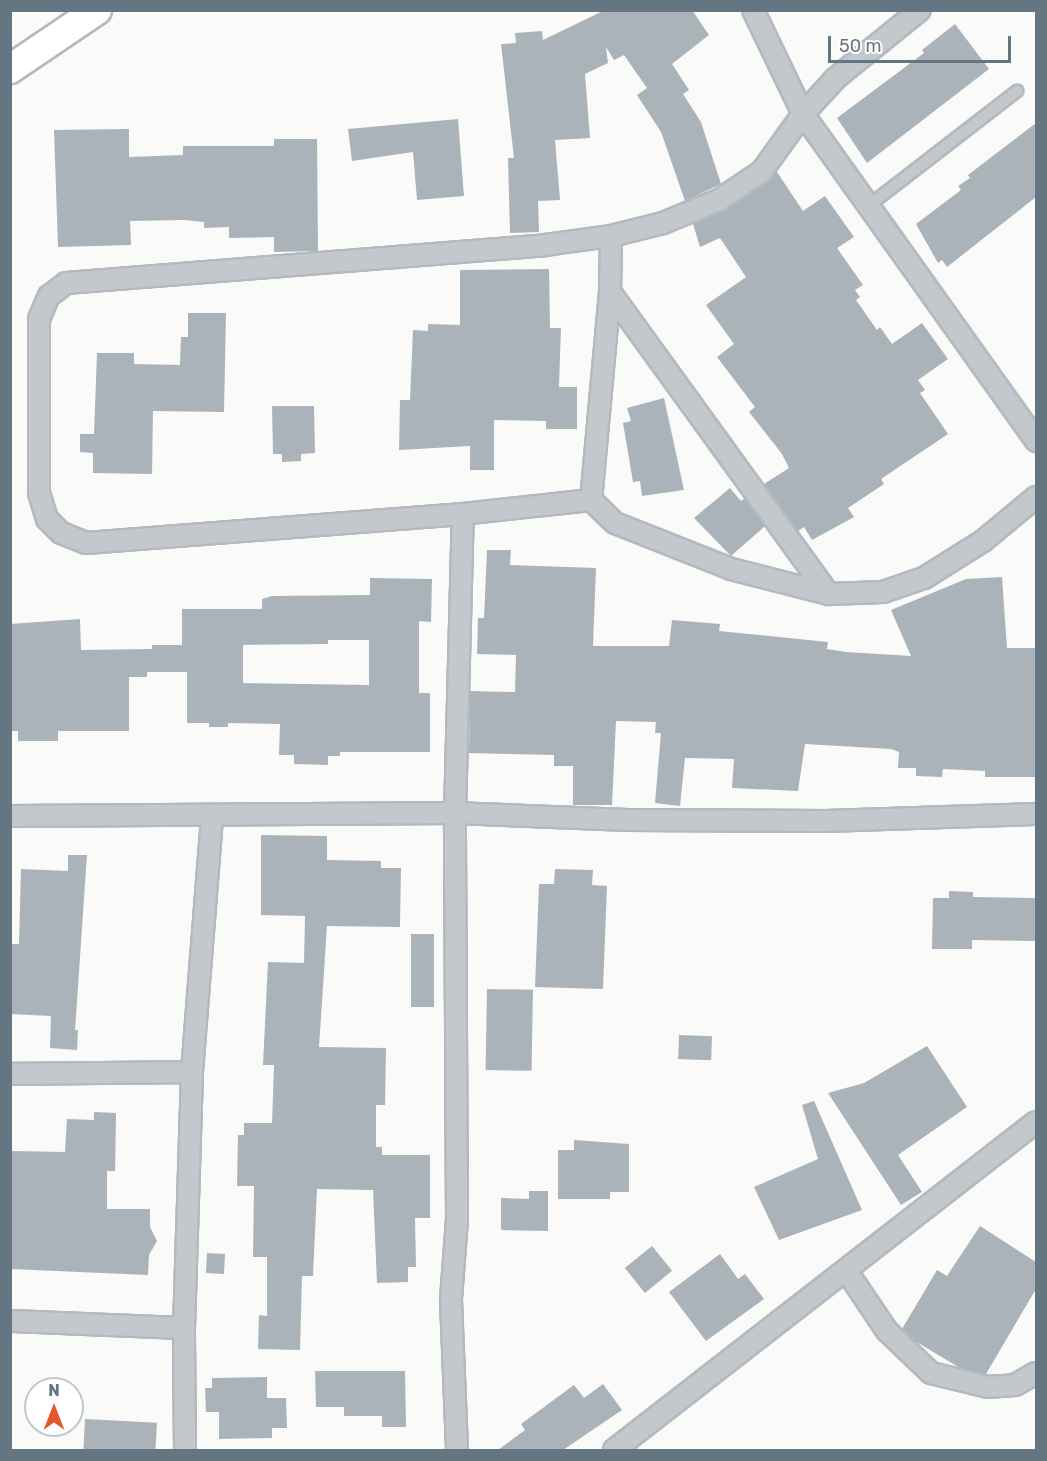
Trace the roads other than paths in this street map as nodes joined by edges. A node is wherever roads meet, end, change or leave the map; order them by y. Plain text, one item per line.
1 (97, 10) edge
2 (753, 10) edge
3 (920, 10) edge
4 (10, 69) edge
5 (1017, 91) dead end
6 (803, 114) junction
7 (867, 207) junction
8 (611, 236) junction
9 (610, 292) junction
10 (1036, 441) edge
11 (1036, 497) edge
12 (591, 500) junction
13 (463, 514) junction
14 (829, 594) junction
15 (455, 813) junction
16 (1036, 814) edge
17 (10, 816) edge
18 (212, 817) junction
19 (192, 1072) junction
20 (10, 1074) edge
21 (1036, 1122) edge
22 (846, 1270) junction
23 (10, 1321) edge
24 (184, 1328) junction
25 (1036, 1373) edge
26 (1015, 1385) junction
27 (1036, 1394) edge
28 (186, 1450) edge
29 (457, 1450) edge
30 (614, 1450) edge

1 - 4 street
2 - 6 street
3 - 6 street
5 - 7 lane
6 - 7 street
6 - 8 street
7 - 10 street
8 - 9 street
8 - 13 street
9 - 12 street
9 - 14 street
11 - 14 street
12 - 13 street
12 - 14 street
13 - 15 street
15 - 16 street
15 - 18 street
15 - 29 street
17 - 18 street
18 - 19 street
19 - 20 street
19 - 24 street
21 - 22 street
22 - 26 street
22 - 30 street
23 - 24 street
24 - 28 street
25 - 26 street
26 - 27 street

